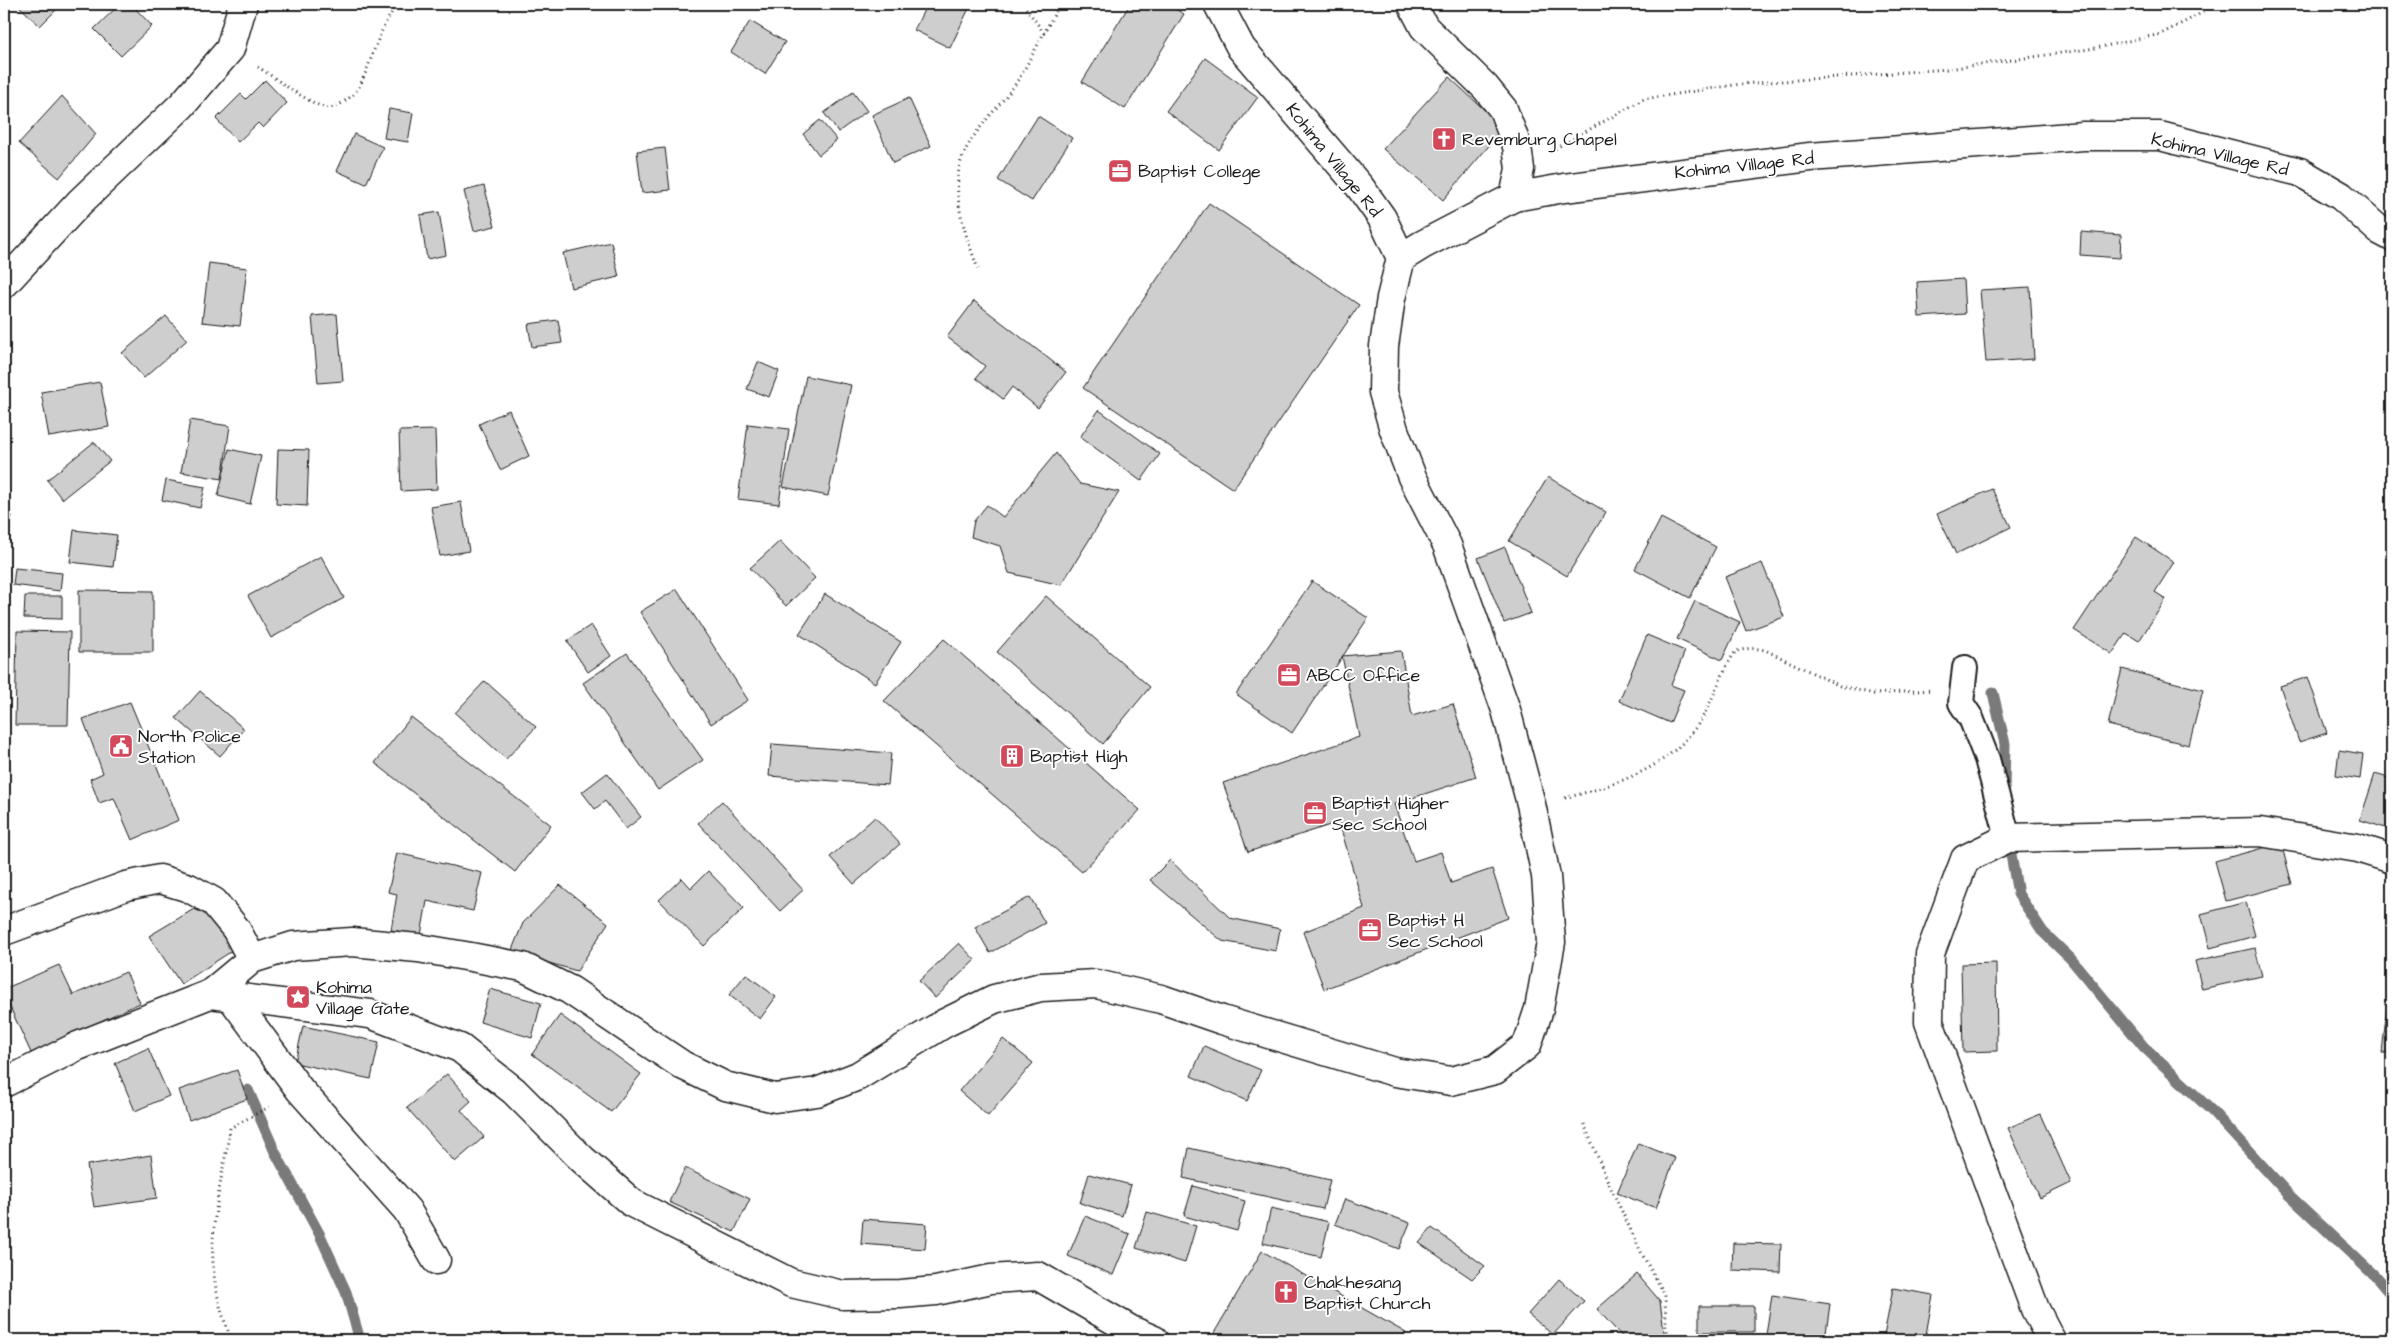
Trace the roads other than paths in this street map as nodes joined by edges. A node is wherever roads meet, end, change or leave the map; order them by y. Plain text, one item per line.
1 (243, 4) edge
2 (1218, 4) edge
3 (1412, 4) edge
4 (1514, 198) junction
5 (2392, 237) edge
6 (1401, 258) junction
7 (4, 284) edge
8 (1965, 668) dead end
9 (2008, 838) junction
10 (2392, 859) edge
11 (4, 931) edge
12 (252, 959) junction
13 (221, 995) junction
14 (4, 1083) edge
15 (436, 1260) dead end
16 (1138, 1337) edge
17 (2051, 1340) edge

1 - 7 main road
2 - 6 main road, Kohima Village Rd
3 - 4 main road
4 - 5 main road, Kohima Village Rd
4 - 6 main road, Kohima Village Rd
6 - 12 main road
8 - 9 lane
9 - 10 main road
9 - 17 main road
11 - 12 main road
12 - 13 main road
13 - 14 main road
13 - 15 main road
13 - 16 main road

